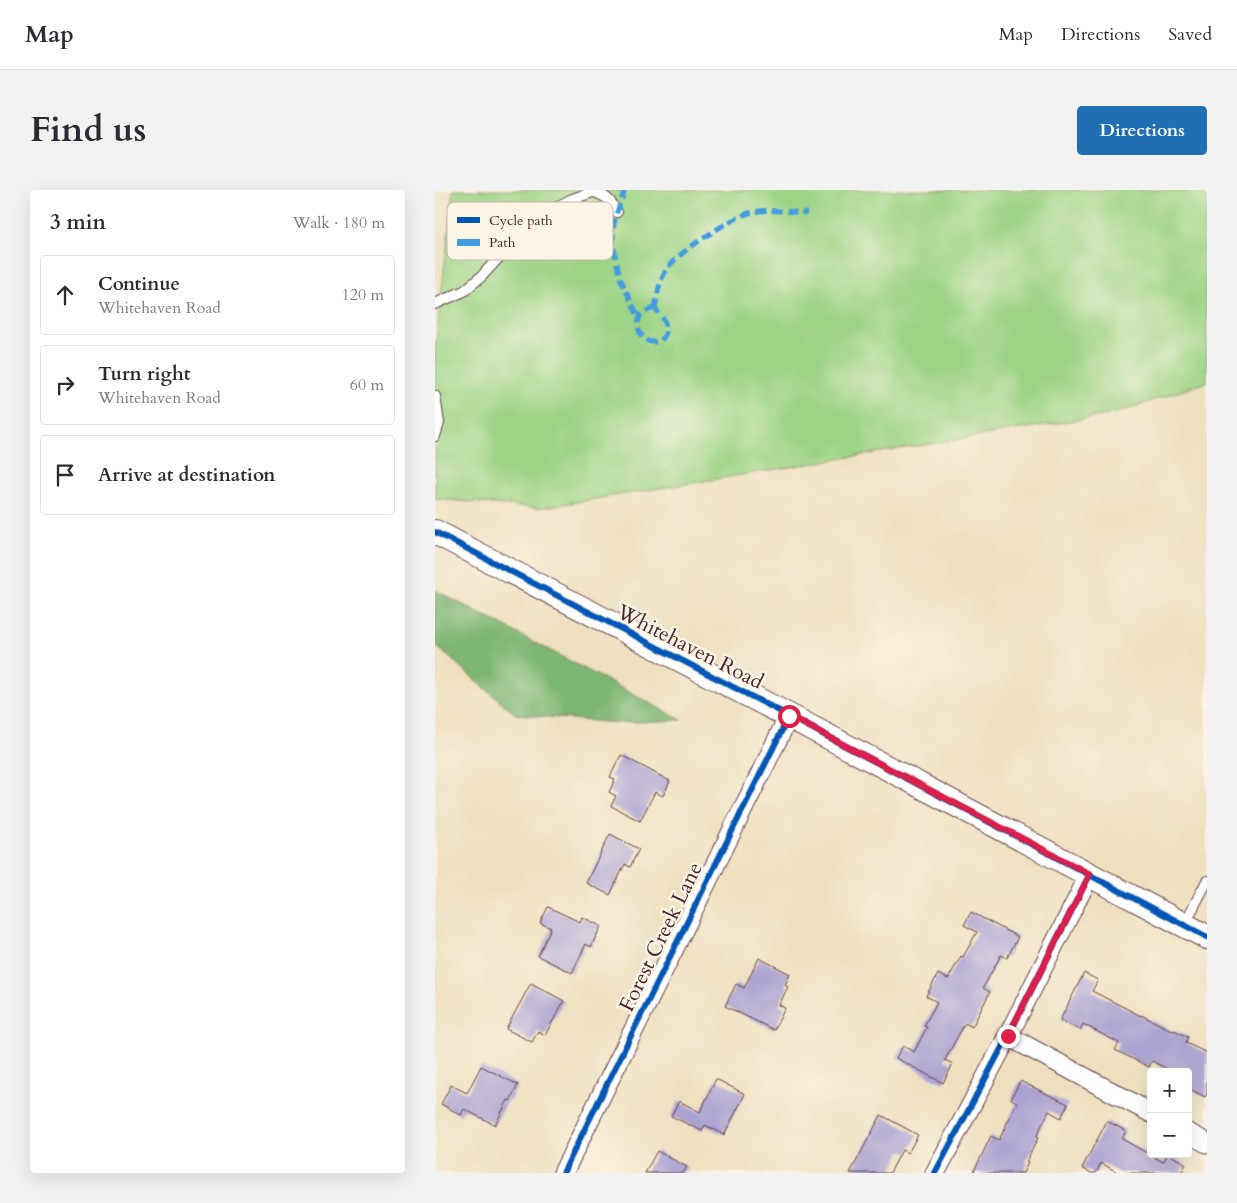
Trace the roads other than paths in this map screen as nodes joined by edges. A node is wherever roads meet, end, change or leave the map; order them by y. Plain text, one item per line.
1 (596, 191) edge
2 (566, 202) edge
3 (611, 202) edge
4 (613, 206) edge
5 (617, 212) dead end
6 (496, 260) edge
7 (435, 304) edge
8 (435, 396) edge
9 (435, 436) edge
10 (435, 532) edge
11 (789, 716) junction
12 (1090, 874) junction
13 (1207, 882) edge
14 (1184, 925) junction
15 (1207, 937) edge
16 (1008, 1036) junction
17 (1147, 1111) edge
18 (1192, 1135) edge
19 (1207, 1143) edge
20 (563, 1173) edge
21 (935, 1173) edge

1 - 2 lane
1 - 3 lane
4 - 5 lane
6 - 7 lane
8 - 9 lane
10 - 11 street, Whitehaven Road
11 - 12 street, Whitehaven Road
11 - 20 street, Forest Creek Lane
12 - 14 street, Whitehaven Road
12 - 16 street
13 - 14 lane
14 - 15 street, Whitehaven Road
16 - 17 street
16 - 21 street
18 - 19 street

